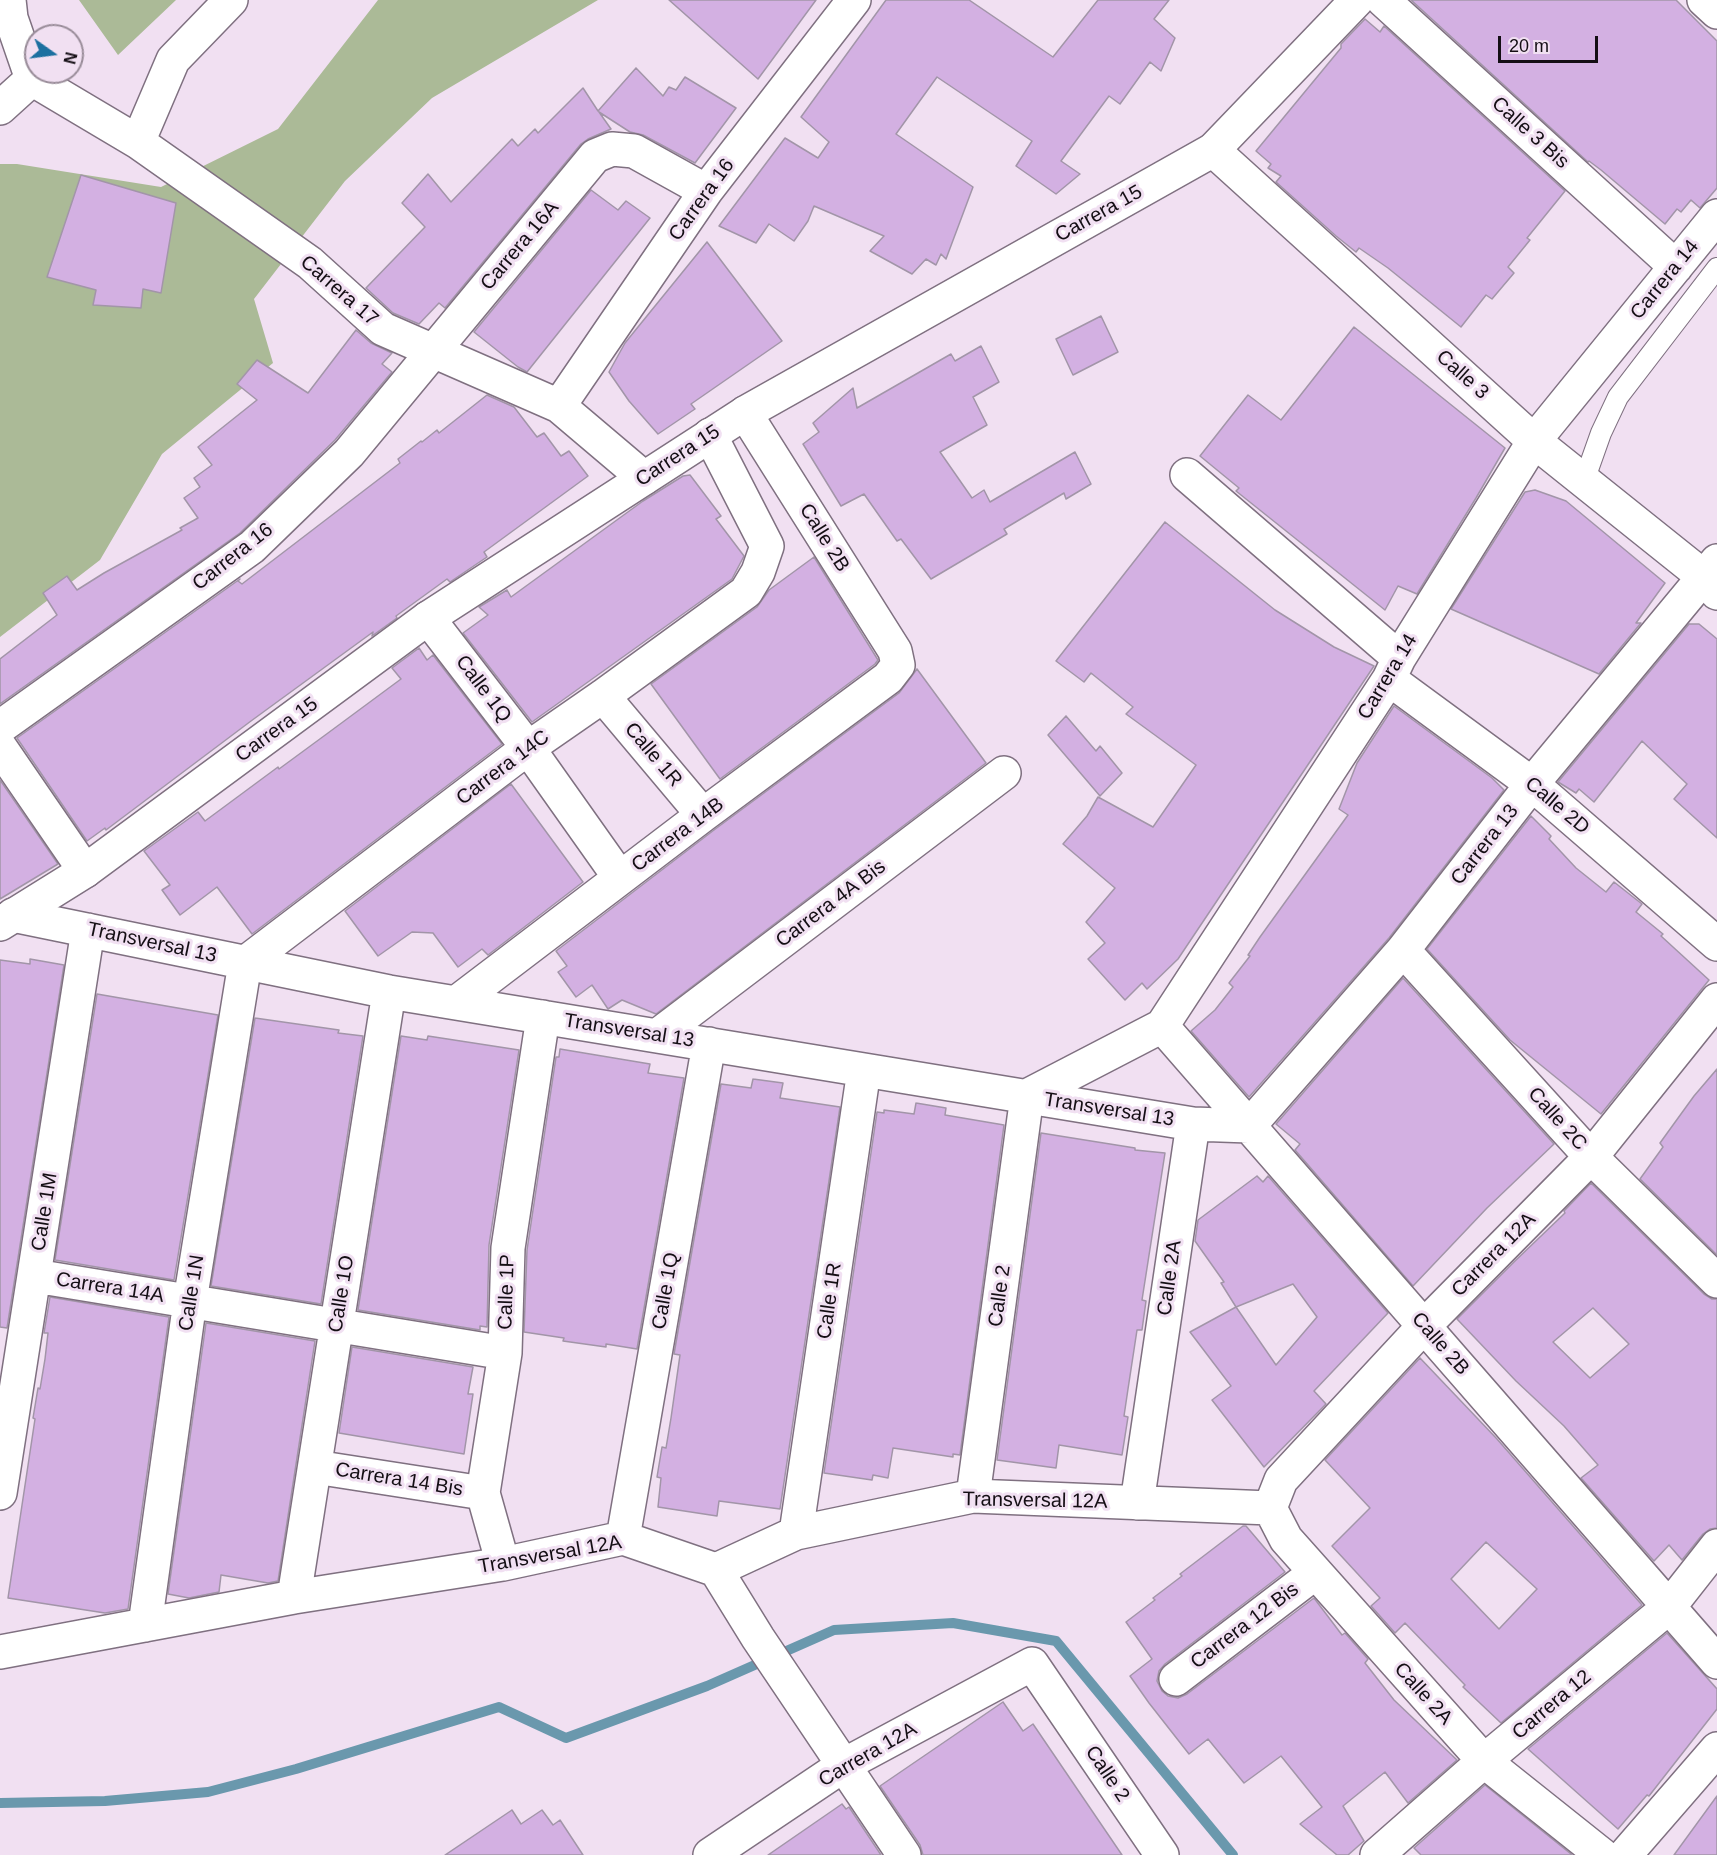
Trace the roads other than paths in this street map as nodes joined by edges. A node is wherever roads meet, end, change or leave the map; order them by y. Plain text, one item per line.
1 (9, 0) edge
2 (230, 0) edge
3 (854, 0) edge
4 (1357, 0) edge
5 (1383, 0) edge
6 (1704, 0) edge
7 (1717, 12) edge
8 (24, 56) edge
9 (26, 84) edge
10 (40, 84) edge
11 (0, 108) edge
12 (138, 142) junction
13 (1214, 150) junction
14 (706, 191) junction
15 (1717, 216) edge
16 (1676, 267) junction
17 (1717, 268) edge
18 (433, 351) junction
19 (559, 406) junction
20 (745, 413) junction
21 (710, 435) junction
22 (1534, 441) junction
23 (1187, 475) dead end
24 (644, 478) junction
25 (1584, 481) junction
26 (1713, 577) edge
27 (428, 618) junction
28 (898, 665) joint
29 (1394, 668) junction
30 (603, 696) junction
31 (0, 727) edge
32 (0, 747) edge
33 (528, 748) junction
34 (1004, 772) dead end
35 (1532, 783) junction
36 (703, 815) junction
37 (85, 871) junction
38 (620, 878) junction
39 (6, 919) edge
40 (88, 930) junction
41 (1717, 944) edge
42 (1403, 950) junction
43 (245, 963) junction
44 (389, 992) junction
45 (1717, 1000) edge
46 (456, 1003) junction
47 (543, 1017) junction
48 (1162, 1026) junction
49 (657, 1036) junction
50 (709, 1044) junction
51 (864, 1070) junction
52 (1027, 1096) junction
53 (1193, 1124) junction
54 (1250, 1126) junction
55 (1591, 1157) junction
56 (35, 1276) junction
57 (1717, 1281) edge
58 (190, 1301) junction
59 (337, 1326) junction
60 (1424, 1326) junction
61 (505, 1353) junction
62 (315, 1467) junction
63 (483, 1492) junction
64 (0, 1493) edge
65 (973, 1496) junction
66 (1137, 1503) junction
67 (1270, 1508) junction
68 (796, 1533) junction
69 (624, 1538) junction
70 (1717, 1546) edge
71 (503, 1564) junction
72 (716, 1570) junction
73 (1315, 1573) junction
74 (294, 1597) junction
75 (1669, 1607) junction
76 (145, 1625) junction
77 (0, 1652) edge
78 (1717, 1662) edge
79 (1032, 1664) joint
80 (1176, 1679) dead end
81 (1717, 1749) edge
82 (1484, 1761) junction
83 (844, 1766) junction
84 (710, 1855) edge
85 (904, 1855) edge
86 (1162, 1855) edge
87 (1377, 1855) edge
88 (1602, 1855) edge
89 (1625, 1855) edge

1 - 8 street
2 - 12 street
3 - 14 street, Carrera 16
4 - 13 street, Carrera 15
5 - 16 street, Calle 3 Bis
6 - 7 street
9 - 11 street
10 - 12 street, Carrera 17
12 - 18 street, Carrera 17
13 - 20 street, Carrera 15
13 - 22 street, Calle 3
14 - 18 street, Carrera 16A
14 - 19 street, Carrera 16
15 - 16 street, Carrera 14
16 - 22 street, Carrera 14
17 - 25 lane
18 - 19 street, Carrera 17
18 - 31 street, Carrera 16
19 - 24 street
20 - 21 street, Carrera 15
20 - 28 street, Calle 2B
21 - 24 street, Carrera 15
21 - 30 street, Carrera 14C
22 - 25 street, Calle 3
22 - 29 street, Carrera 14
23 - 29 street, Calle 2D
24 - 27 street, Carrera 15
25 - 26 street, Calle 3
26 - 35 street, Carrera 13
27 - 33 street, Calle 1Q
27 - 37 street, Carrera 15
28 - 36 street, Carrera 14B
29 - 35 street, Calle 2D
29 - 48 street, Carrera 14
30 - 33 street, Carrera 14C
30 - 36 street, Calle 1R
32 - 37 street
33 - 38 street, Calle 1Q
33 - 43 street, Carrera 14C
34 - 49 street, Carrera 4A Bis
35 - 41 street, Calle 2D
35 - 42 street, Carrera 13
36 - 38 street, Carrera 14B
37 - 39 street, Carrera 15
38 - 46 street, Carrera 14B
39 - 40 street, Transversal 13
40 - 43 street, Transversal 13
40 - 56 street, Calle 1M
42 - 54 street, Carrera 13
42 - 55 street, Calle 2C
43 - 44 street, Transversal 13
43 - 58 street, Calle 1N
44 - 46 street, Transversal 13
44 - 59 street, Calle 1O
45 - 55 street, Carrera 12A
46 - 47 street, Transversal 13
47 - 49 street, Transversal 13
47 - 61 street, Calle 1P
48 - 52 street, Carrera 14
48 - 54 street, Calle 2B
49 - 50 street, Transversal 13
50 - 51 street, Transversal 13
50 - 69 street, Calle 1Q
51 - 52 street, Transversal 13
51 - 68 street, Calle 1R
52 - 53 street, Transversal 13
52 - 65 street, Calle 2
53 - 54 street, Transversal 13
53 - 66 street, Calle 2A
54 - 60 street, Calle 2B
55 - 57 street, Calle 2C
55 - 60 street, Carrera 12A
56 - 58 street, Carrera 14A
56 - 64 street, Calle 1M
58 - 59 street, Carrera 14A
58 - 76 street, Calle 1N
59 - 61 street, Carrera 14A
59 - 62 street, Calle 1O
60 - 67 street, Carrera 12A
60 - 75 street, Calle 2B
61 - 63 street, Calle 1P
62 - 63 street, Carrera 14 Bis
62 - 74 street, Calle 1O
63 - 71 street, Calle 1P
65 - 66 street, Transversal 12A
65 - 68 street, Transversal 12A
66 - 67 street, Transversal 12A
67 - 73 street, Calle 2A
68 - 72 street, Transversal 12A
69 - 71 street, Transversal 12A
69 - 72 street, Transversal 12A
70 - 75 street, Carrera 12
71 - 74 street, Transversal 12A
72 - 83 street
73 - 80 street, Carrera 12 Bis
73 - 82 street, Calle 2A
74 - 76 street, Transversal 12A
75 - 78 street, Calle 2B
75 - 82 street, Carrera 12
76 - 77 street, Transversal 12A
79 - 83 street, Carrera 12A
79 - 86 street, Calle 2
81 - 89 street
82 - 87 street, Carrera 12
82 - 88 street, Calle 2A
83 - 84 street, Carrera 12A
83 - 85 street

